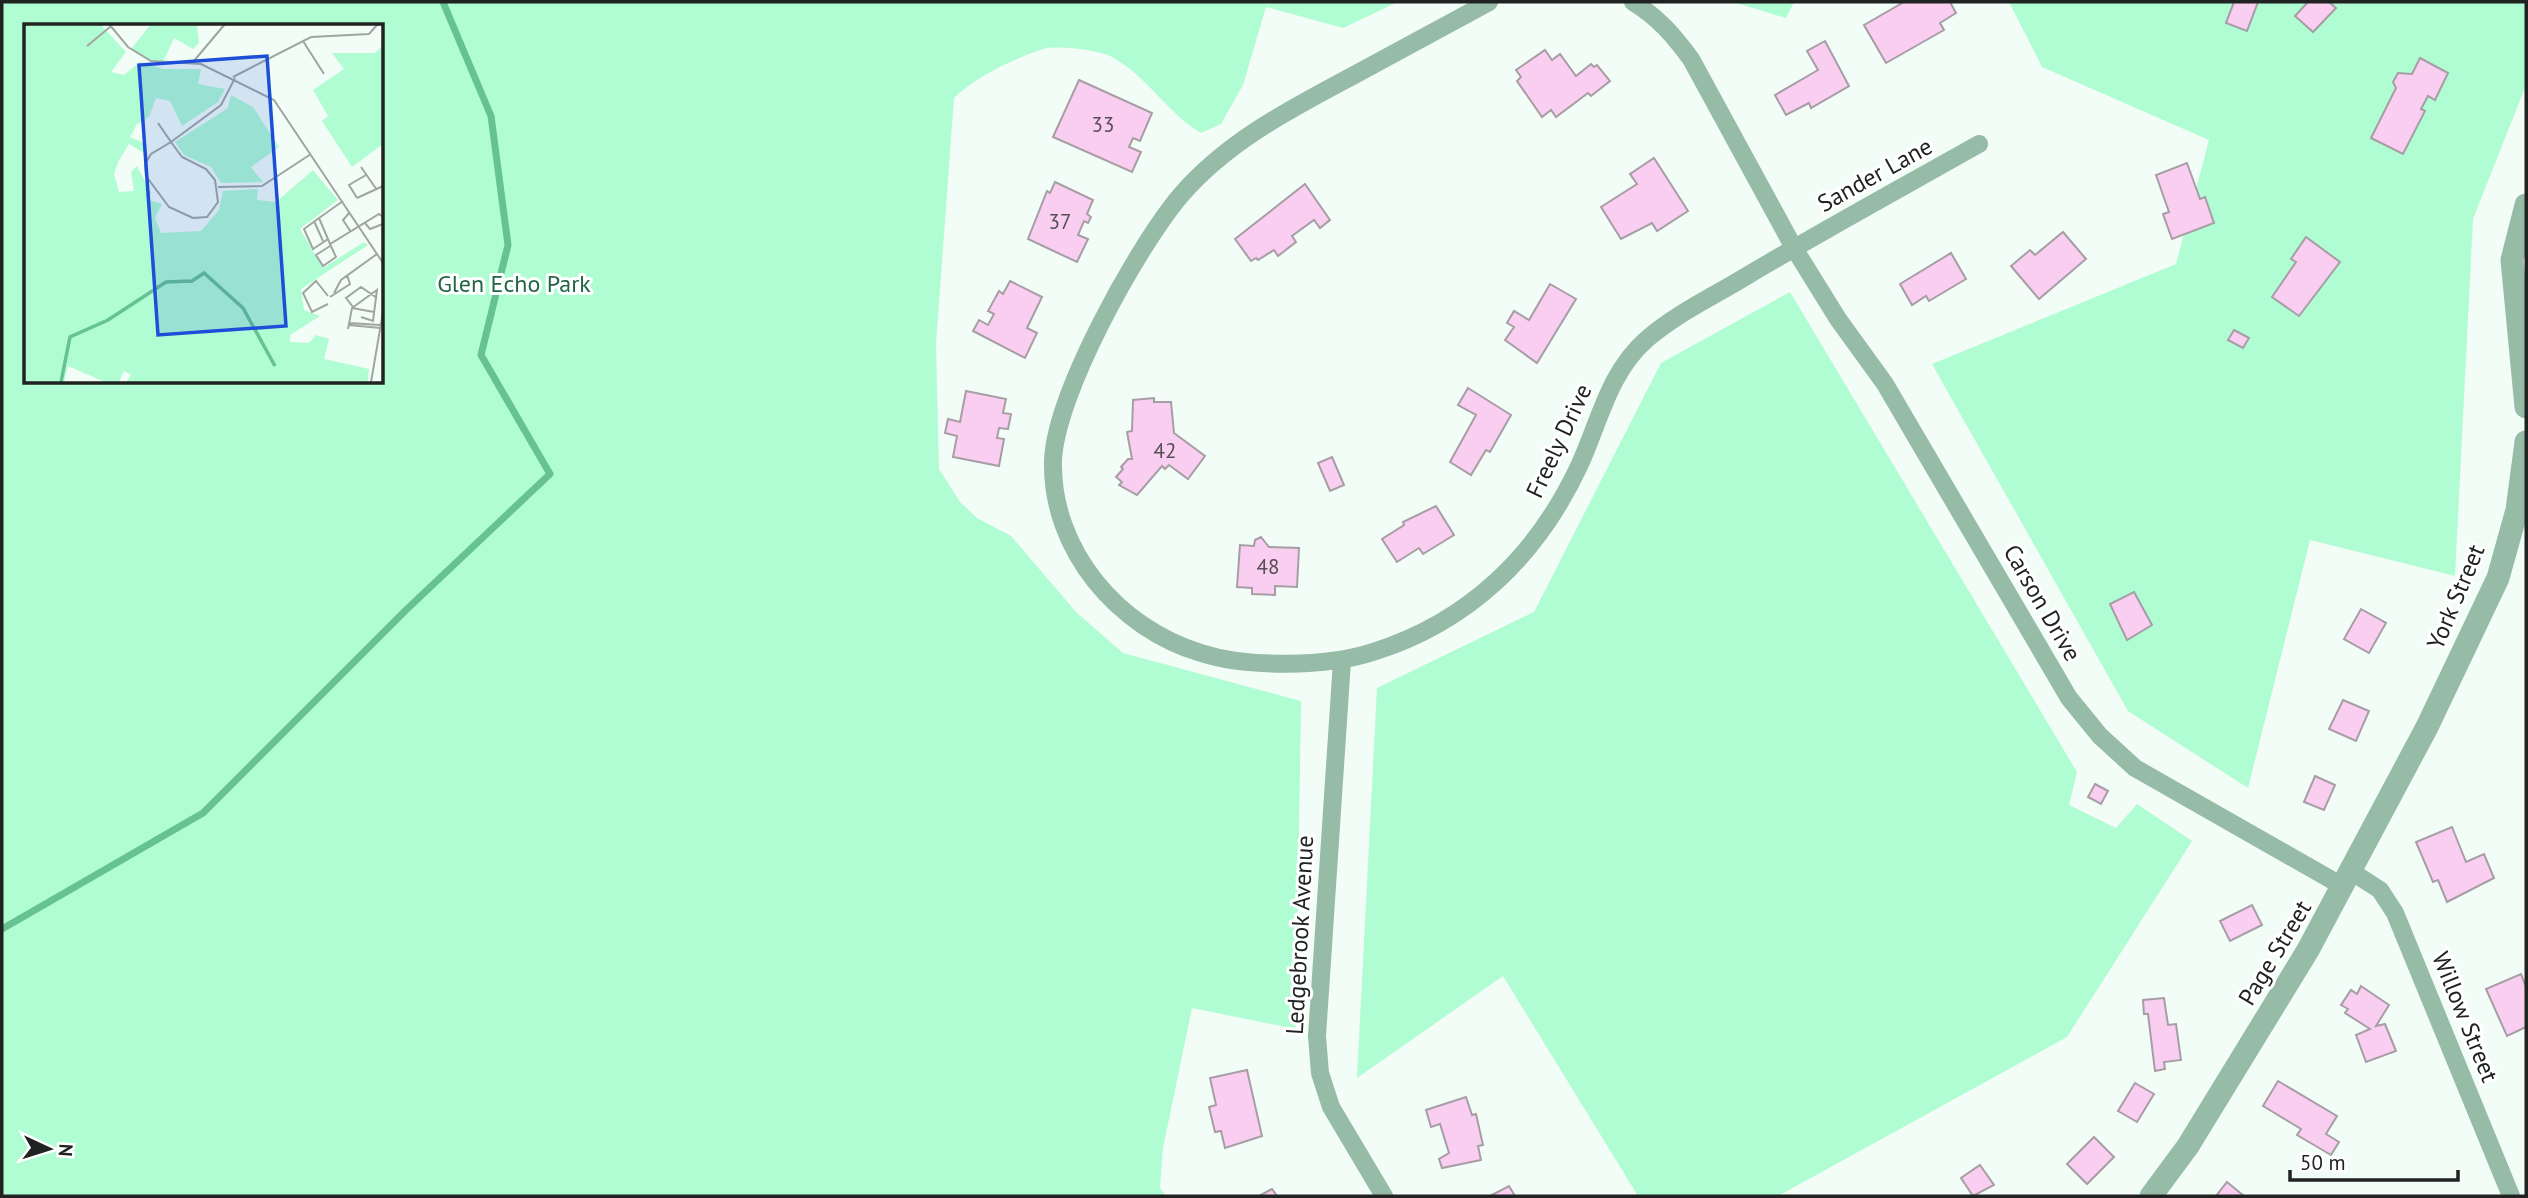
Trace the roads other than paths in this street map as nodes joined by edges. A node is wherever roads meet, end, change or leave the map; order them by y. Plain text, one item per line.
1 (1489, 2) edge
2 (1633, 2) edge
3 (1979, 144) dead end
4 (2526, 205) edge
5 (1794, 248) junction
6 (2526, 407) edge
7 (2526, 442) edge
8 (2522, 512) edge
9 (1342, 661) junction
10 (2427, 727) joint
11 (2348, 880) junction
12 (1384, 1196) edge
13 (2151, 1196) edge
14 (2511, 1196) edge

1 - 9 street, Freely Drive
2 - 5 street
3 - 5 street, Sander Lane
4 - 6 street
5 - 9 street, Freely Drive
5 - 11 street, Carson Drive
7 - 8 street, York Street
8 - 10 street, York Street
9 - 12 street, Ledgebrook Avenue
10 - 11 street, Page Street
11 - 13 street, Page Street
11 - 14 street, Willow Street

